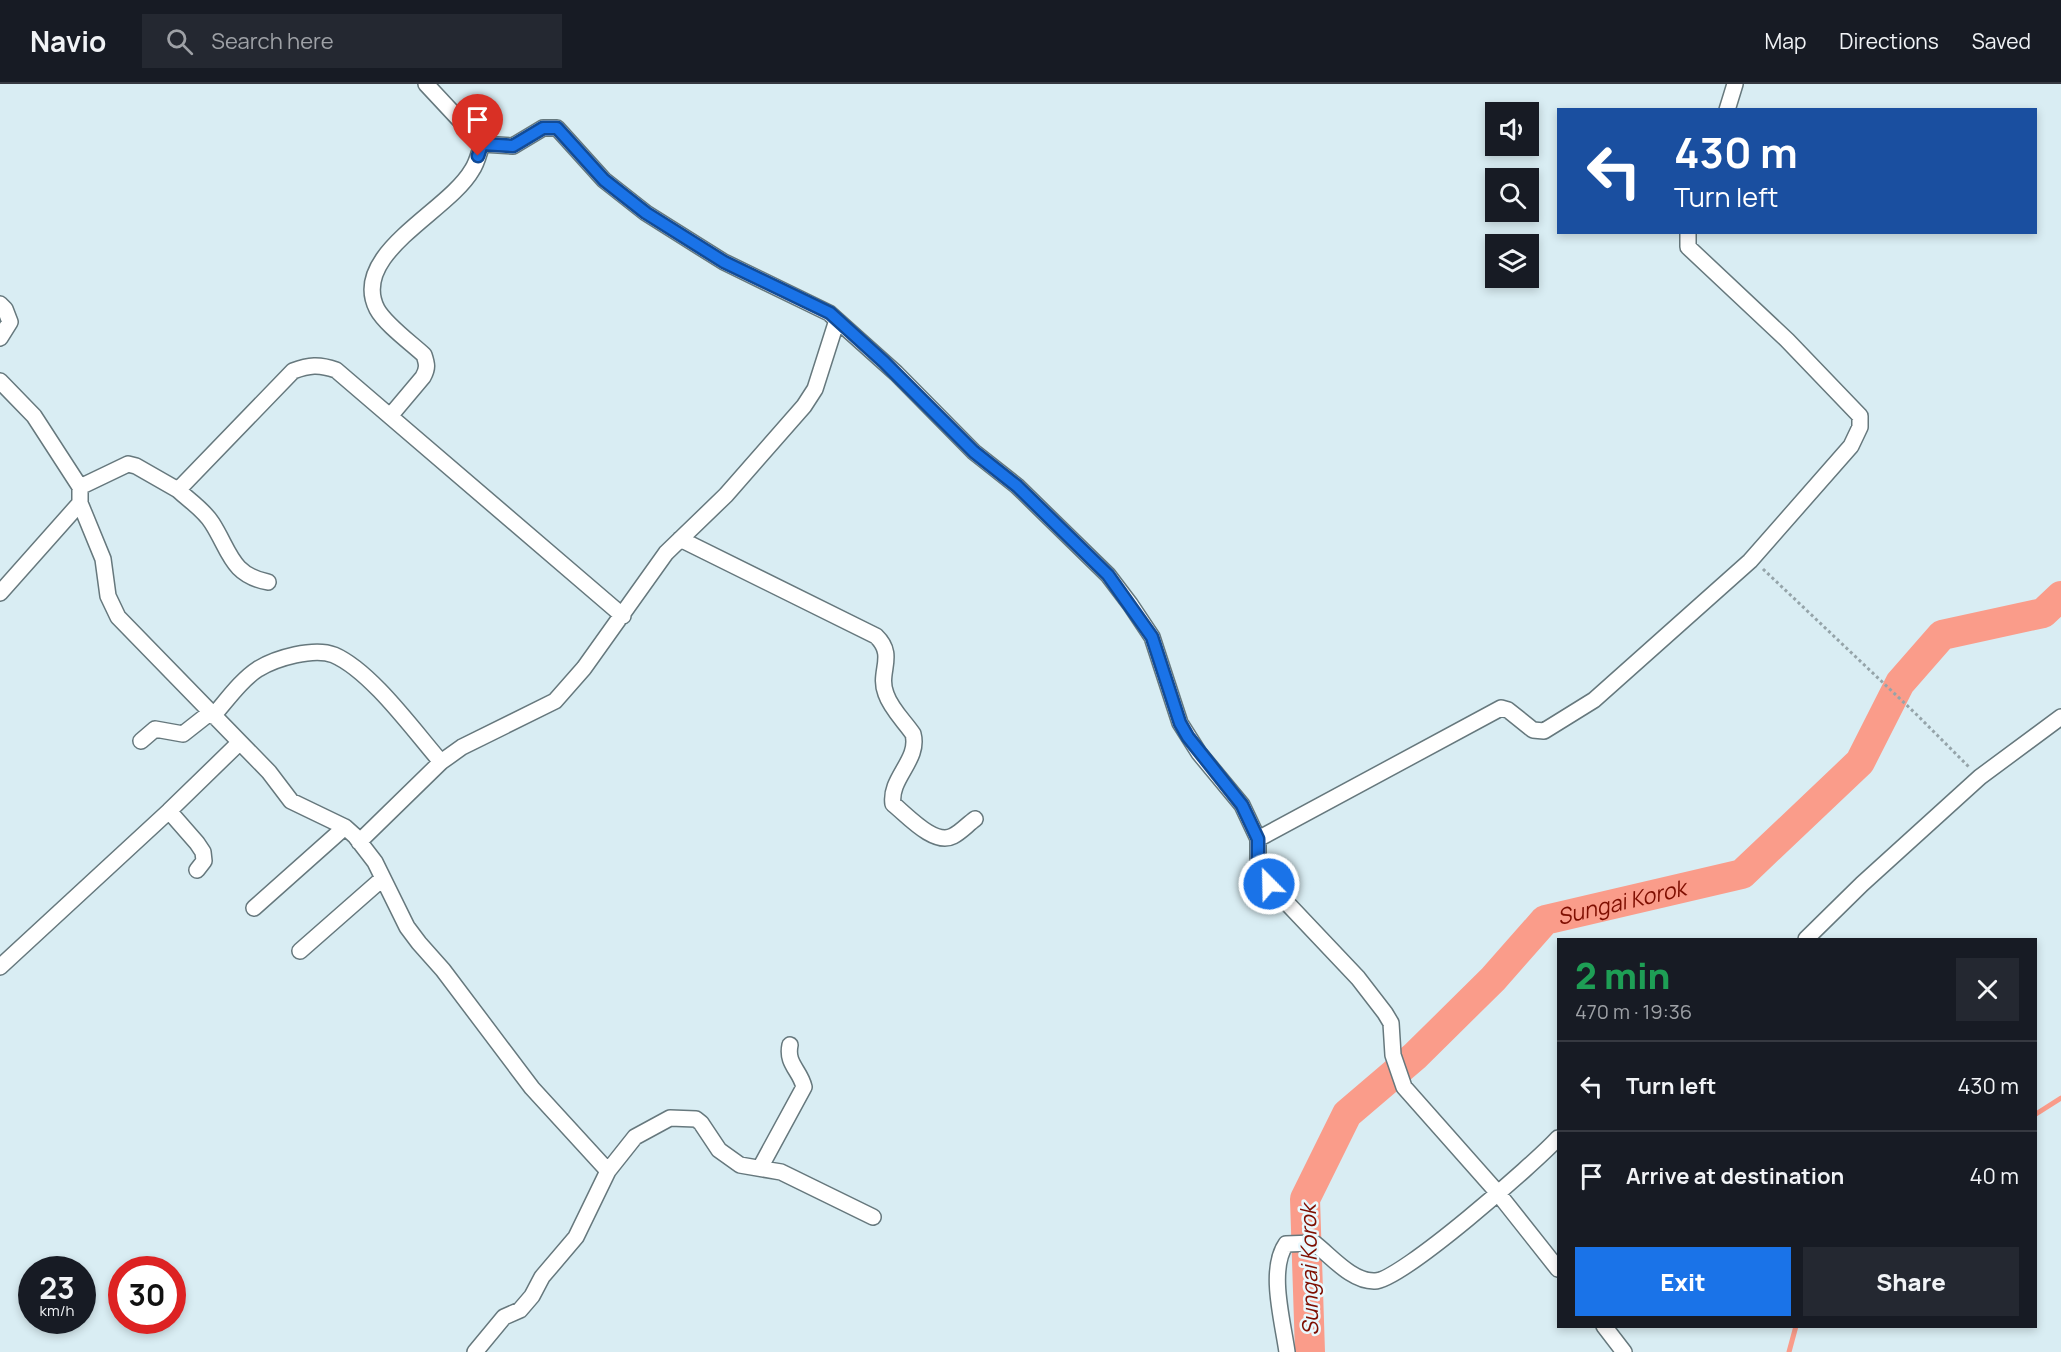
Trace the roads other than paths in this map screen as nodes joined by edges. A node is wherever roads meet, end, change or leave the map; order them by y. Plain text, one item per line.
1 (426, 84) edge
2 (1734, 84) edge
3 (1728, 108) edge
4 (482, 144) junction
5 (1688, 234) edge
6 (0, 304) edge
7 (837, 320) junction
8 (0, 338) edge
9 (0, 381) edge
10 (391, 415) junction
11 (80, 487) junction
12 (178, 490) junction
13 (80, 503) junction
14 (680, 539) junction
15 (268, 582) dead end
16 (0, 592) edge
17 (623, 616) junction
18 (212, 714) junction
19 (2061, 717) edge
20 (141, 741) dead end
21 (238, 743) junction
22 (441, 762) junction
23 (169, 812) junction
24 (975, 819) dead end
25 (345, 827) junction
26 (1258, 839) junction
27 (359, 842) junction
28 (197, 870) dead end
29 (382, 879) junction
30 (254, 908) dead end
31 (1807, 938) edge
32 (300, 951) dead end
33 (0, 967) edge
34 (790, 1045) dead end
35 (1557, 1139) edge
36 (760, 1168) junction
37 (608, 1170) junction
38 (1497, 1192) junction
39 (873, 1217) dead end
40 (1557, 1268) edge
41 (1606, 1328) edge
42 (475, 1352) edge
43 (1287, 1352) edge
44 (1624, 1352) edge

1 - 4 street
2 - 3 street
4 - 7 street
4 - 10 street
5 - 26 street
6 - 8 street
7 - 14 street
7 - 26 street
9 - 11 street
10 - 12 street
10 - 17 street
11 - 12 street
11 - 13 street
12 - 15 street
13 - 16 street
13 - 18 street
14 - 17 street
14 - 24 street
17 - 22 street
18 - 20 street
18 - 21 street
18 - 22 street
19 - 31 street
21 - 23 street
21 - 25 street
22 - 27 street
23 - 28 street
23 - 33 street
25 - 27 street
25 - 30 street
26 - 38 street
27 - 29 street
29 - 32 street
29 - 37 street
34 - 36 street
35 - 38 street
36 - 37 street
36 - 39 street
37 - 42 street
38 - 40 street
38 - 43 street
41 - 44 street

